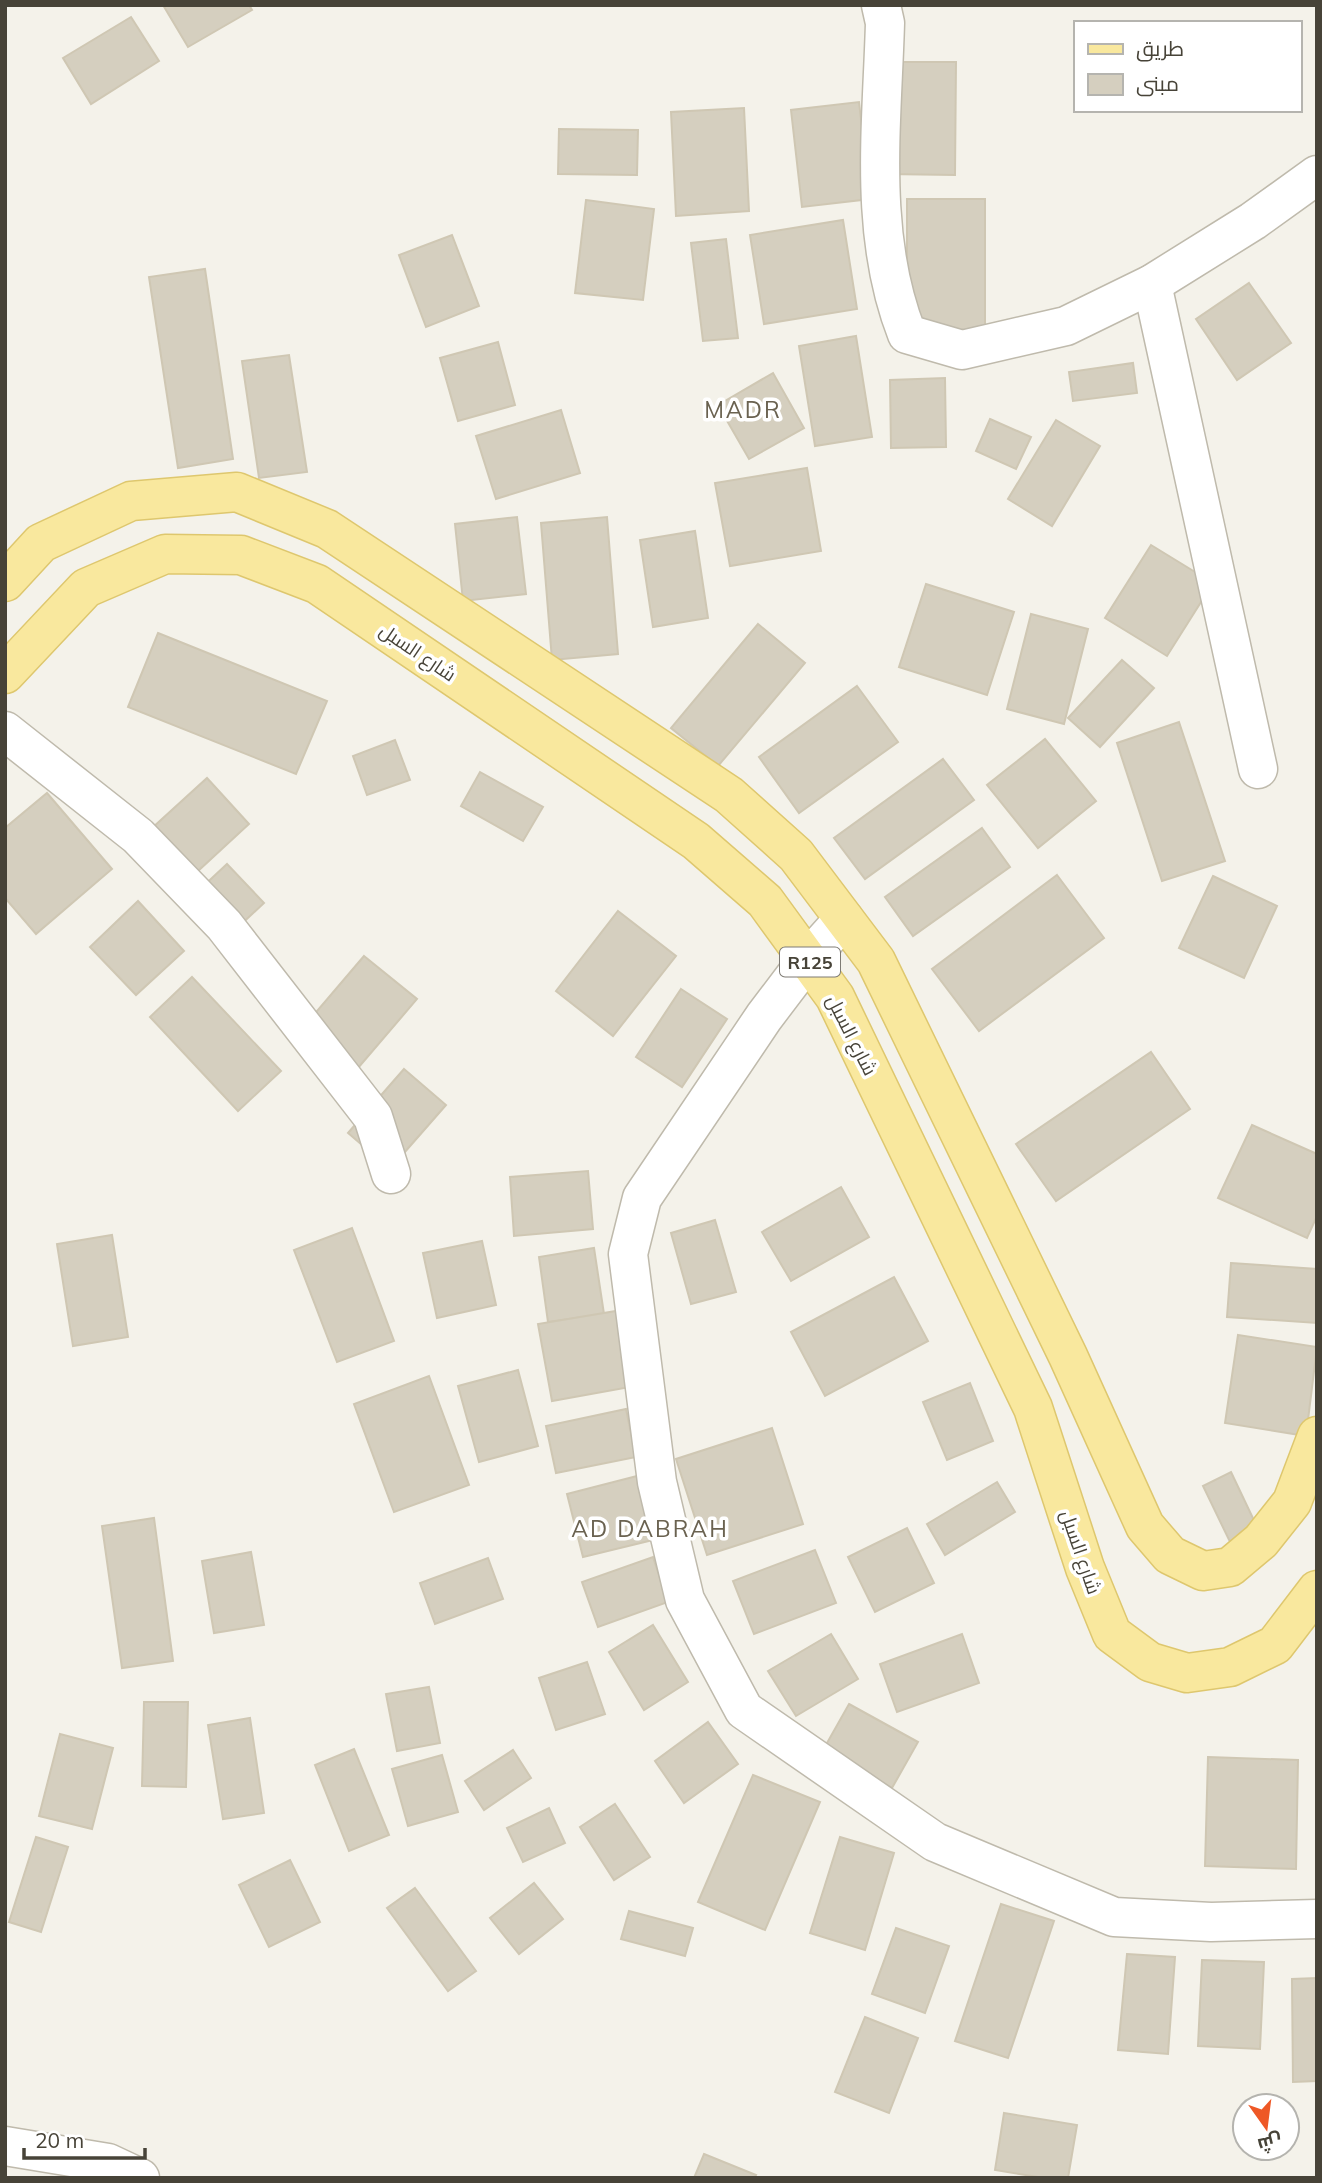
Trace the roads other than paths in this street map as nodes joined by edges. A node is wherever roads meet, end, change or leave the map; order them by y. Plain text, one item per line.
1 (881, 5) edge
2 (1317, 175) edge
3 (1152, 284) junction
4 (5, 583) edge
5 (5, 674) edge
6 (5, 731) edge
7 (1258, 769) dead end
8 (844, 919) junction
9 (808, 959) junction
10 (391, 1174) dead end
11 (1317, 1436) edge
12 (1317, 1590) edge
13 (1317, 1919) edge
14 (5, 2146) edge
15 (140, 2178) edge

1 - 3 street
2 - 3 street
3 - 7 street
4 - 8 main road, R125
5 - 9 main road, شارع السبل / R125
6 - 10 street
8 - 9 street
8 - 11 main road, R125
9 - 12 main road, شارع السبل / R125
9 - 13 street
14 - 15 street

